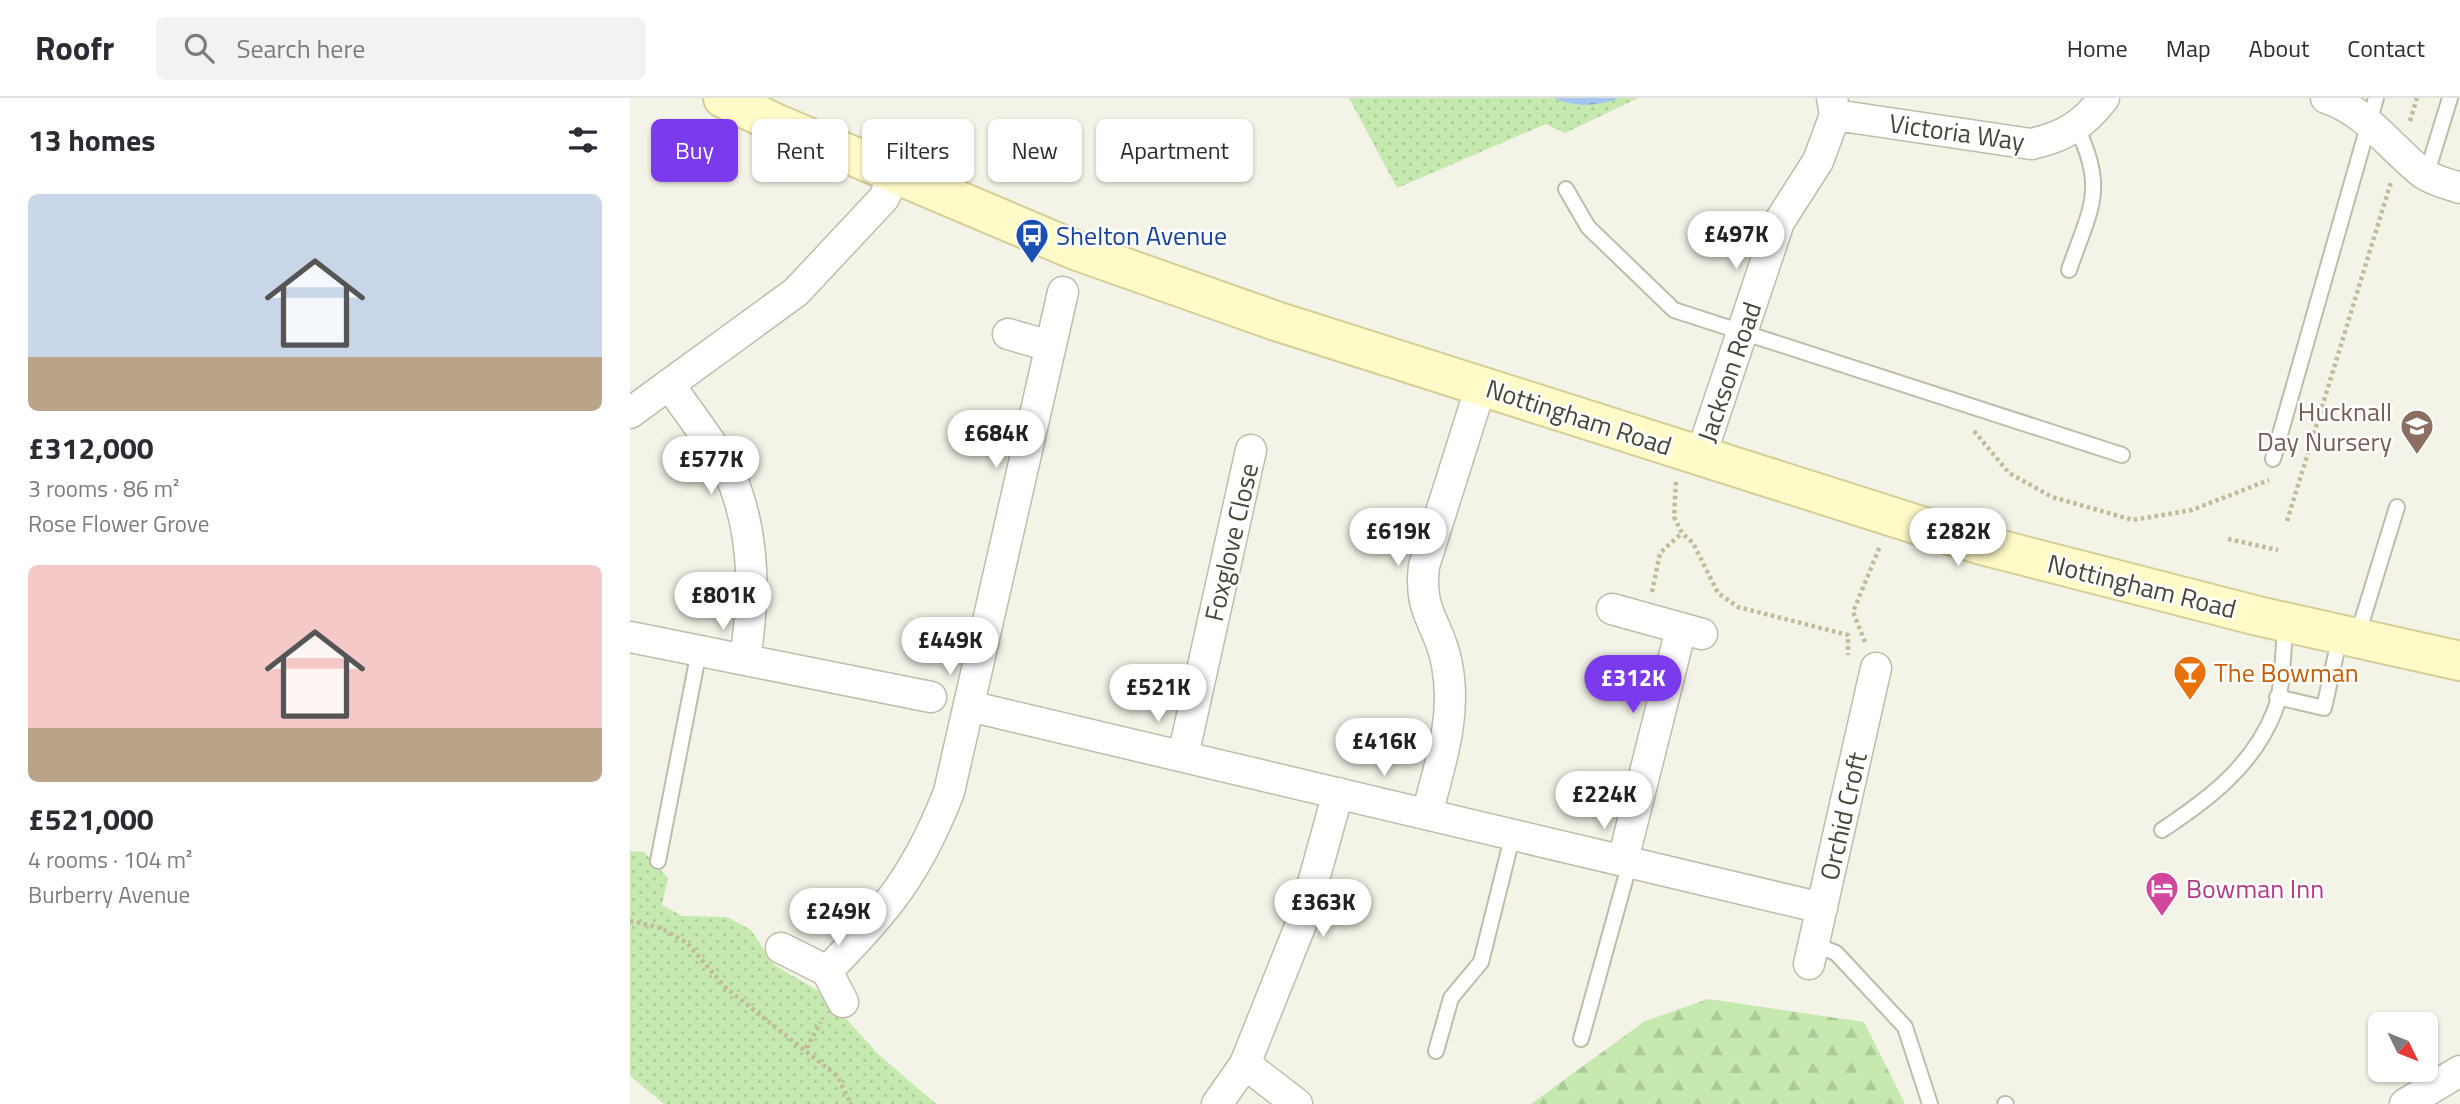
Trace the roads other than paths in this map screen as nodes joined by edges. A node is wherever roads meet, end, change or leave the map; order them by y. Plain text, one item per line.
1 (723, 98) edge
2 (2104, 98) edge
3 (2326, 98) edge
4 (2450, 98) edge
5 (1834, 107) edge
6 (2372, 110) edge
7 (2077, 128) junction
8 (862, 161) edge
9 (2426, 176) junction
10 (891, 182) edge
11 (911, 182) edge
12 (2460, 188) edge
13 (1566, 189) dead end
14 (2069, 270) dead end
15 (1063, 292) dead end
16 (1008, 334) dead end
17 (1742, 334) junction
18 (1050, 346) junction
19 (669, 384) junction
20 (1481, 386) junction
21 (630, 413) edge
22 (1251, 450) dead end
23 (1701, 455) junction
24 (2122, 456) dead end
25 (2273, 460) road end
26 (2397, 507) dead end
27 (1612, 609) dead end
28 (2286, 622) junction
29 (2348, 636) junction
30 (630, 637) edge
31 (699, 651) junction
32 (745, 660) junction
33 (2460, 661) edge
34 (1876, 668) road end
35 (931, 697) dead end
36 (2277, 697) junction
37 (969, 706) junction
38 (1183, 756) junction
39 (1338, 793) junction
40 (1427, 814) junction
41 (2162, 830) dead end
42 (1513, 834) junction
43 (657, 861) dead end
44 (1626, 861) junction
45 (1822, 908) junction
46 (781, 948) dead end
47 (1811, 954) joint
48 (827, 971) junction
49 (843, 1002) dead end
50 (1581, 1039) dead end
51 (1436, 1051) dead end
52 (1245, 1064) junction
53 (2460, 1071) edge
54 (1217, 1104) edge
55 (1297, 1104) edge
56 (1930, 1104) edge
57 (2405, 1104) edge

1 - 8 street, Nottingham Road
2 - 7 street, Victoria Way
3 - 6 street
4 - 9 lane
5 - 7 street, Victoria Way
5 - 17 street, Jackson Road
6 - 9 street
6 - 25 lane
7 - 14 lane
9 - 12 street
10 - 19 street
11 - 20 street, Nottingham Road
13 - 17 lane
15 - 18 street
16 - 18 street
17 - 23 street, Jackson Road
17 - 24 lane
18 - 37 street
19 - 21 street
19 - 32 street
20 - 23 street, Nottingham Road
20 - 40 street
22 - 38 street, Foxglove Close
23 - 28 street, Nottingham Road
26 - 29 lane
27 - 44 street
28 - 29 street, Nottingham Road
28 - 36 lane
29 - 33 street, Nottingham Road
29 - 36 lane
30 - 31 street
31 - 32 street
31 - 43 lane
32 - 35 street
34 - 45 street, Orchid Croft
36 - 41 lane
37 - 38 street
37 - 48 street
38 - 39 street
39 - 40 street
39 - 52 street
40 - 42 street
42 - 44 street
42 - 51 lane
44 - 45 street
44 - 50 lane
45 - 47 street, Orchid Croft
46 - 48 street
47 - 56 lane
48 - 49 street
52 - 54 street
52 - 55 street
53 - 57 street

